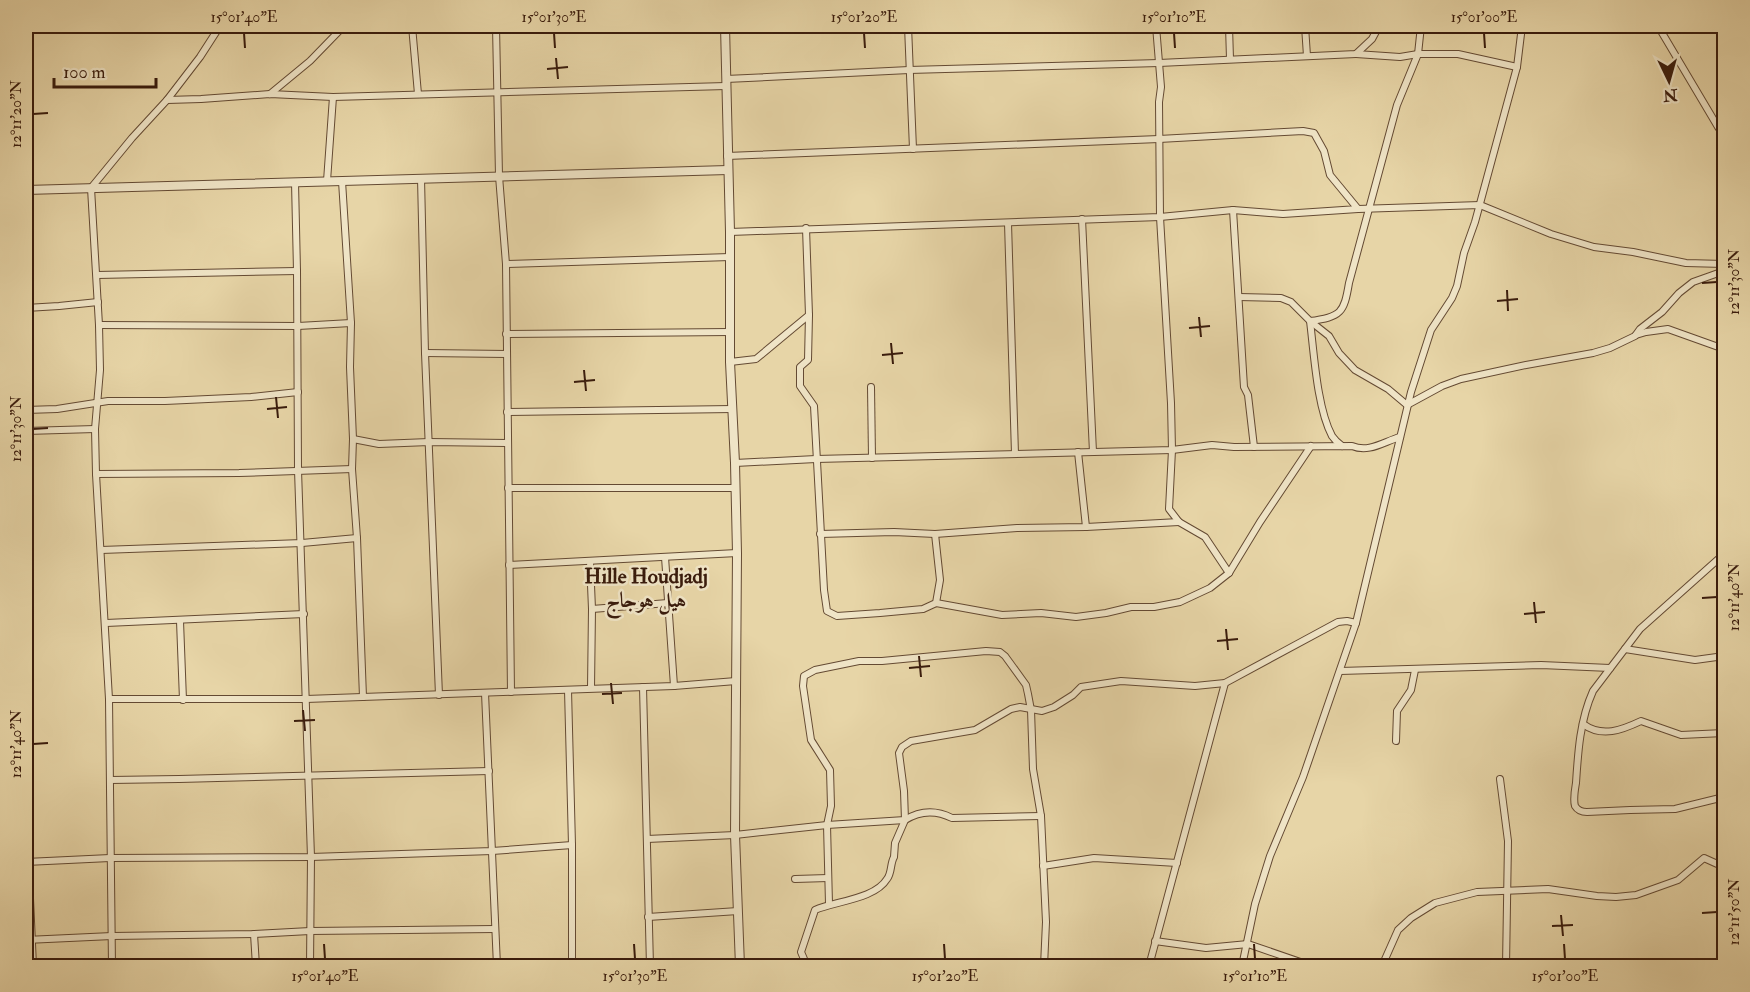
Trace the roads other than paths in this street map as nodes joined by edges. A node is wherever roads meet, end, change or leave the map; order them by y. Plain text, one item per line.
1 (220, 26) edge
2 (344, 26) edge
3 (412, 26) edge
4 (496, 26) edge
5 (725, 26) edge
6 (908, 26) edge
7 (1156, 26) edge
8 (1229, 26) edge
9 (1305, 26) edge
10 (1379, 26) edge
11 (1421, 26) edge
12 (1522, 26) edge
13 (1658, 26) edge
14 (1356, 54) junction
15 (1418, 54) junction
16 (1307, 56) junction
17 (1230, 59) junction
18 (1159, 63) junction
19 (1517, 67) junction
20 (909, 70) junction
21 (726, 82) junction
22 (497, 92) junction
23 (270, 94) junction
24 (418, 94) junction
25 (333, 97) junction
26 (167, 100) junction
27 (1725, 121) edge
28 (1718, 127) junction
29 (1725, 135) edge
30 (1159, 139) junction
31 (914, 149) junction
32 (727, 156) junction
33 (728, 170) junction
34 (499, 176) junction
35 (421, 178) junction
36 (327, 181) junction
37 (342, 181) junction
38 (295, 182) junction
39 (91, 188) junction
40 (26, 190) edge
41 (1480, 205) junction
42 (1358, 209) junction
43 (1233, 210) junction
44 (1370, 210) junction
45 (1160, 217) junction
46 (1082, 219) junction
47 (1008, 223) junction
48 (806, 228) junction
49 (730, 232) junction
50 (730, 257) junction
51 (506, 264) junction
52 (1725, 264) edge
53 (297, 271) junction
54 (1725, 271) edge
55 (97, 276) junction
56 (1239, 297) junction
57 (98, 302) junction
58 (26, 308) edge
59 (808, 315) junction
60 (1310, 321) junction
61 (351, 323) junction
62 (99, 325) junction
63 (298, 326) junction
64 (730, 332) junction
65 (506, 334) junction
66 (1635, 336) junction
67 (1725, 349) edge
68 (425, 353) junction
69 (507, 354) junction
70 (730, 362) junction
71 (871, 387) dead end
72 (298, 392) junction
73 (97, 403) junction
74 (1407, 405) junction
75 (733, 409) junction
76 (26, 410) edge
77 (507, 412) junction
78 (95, 429) junction
79 (26, 431) edge
80 (1400, 437) junction
81 (353, 439) junction
82 (429, 442) junction
83 (507, 443) junction
84 (1311, 446) junction
85 (1342, 446) junction
86 (1254, 447) junction
87 (1172, 450) junction
88 (1078, 452) junction
89 (1093, 452) junction
90 (1015, 454) junction
91 (872, 458) junction
92 (816, 459) junction
93 (735, 463) junction
94 (352, 469) junction
95 (298, 470) junction
96 (96, 474) junction
97 (508, 488) junction
98 (736, 488) junction
99 (1179, 522) junction
100 (1086, 527) junction
101 (820, 534) junction
102 (935, 534) junction
103 (357, 538) junction
104 (302, 543) junction
105 (101, 550) junction
106 (737, 553) junction
107 (1725, 554) edge
108 (665, 557) junction
109 (590, 561) junction
110 (509, 565) junction
111 (1229, 573) junction
112 (668, 603) junction
113 (936, 603) junction
114 (592, 609) junction
115 (304, 614) junction
116 (180, 621) junction
117 (106, 623) junction
118 (1356, 623) junction
119 (1624, 649) junction
120 (1725, 656) edge
121 (1610, 668) junction
122 (1340, 670) junction
123 (1414, 670) junction
124 (736, 681) junction
125 (1225, 683) junction
126 (674, 686) junction
127 (643, 687) junction
128 (591, 688) junction
129 (568, 690) junction
130 (511, 692) junction
131 (485, 693) junction
132 (439, 695) junction
133 (363, 697) junction
134 (109, 699) junction
135 (306, 699) junction
136 (183, 700) junction
137 (1031, 710) junction
138 (1583, 724) junction
139 (1725, 733) edge
140 (1396, 741) dead end
141 (489, 771) junction
142 (308, 775) junction
143 (1500, 779) dead end
144 (110, 780) junction
145 (1725, 797) edge
146 (26, 810) edge
147 (1041, 816) junction
148 (905, 820) junction
149 (827, 825) junction
150 (735, 835) junction
151 (647, 839) junction
152 (572, 845) junction
153 (492, 851) junction
154 (311, 857) junction
155 (110, 858) junction
156 (27, 862) edge
157 (1177, 863) junction
158 (1043, 866) junction
159 (1725, 867) edge
160 (828, 878) junction
161 (795, 879) dead end
162 (1507, 892) junction
163 (829, 904) junction
164 (738, 911) junction
165 (648, 916) junction
166 (495, 929) junction
167 (310, 931) junction
168 (254, 934) junction
169 (112, 936) junction
170 (29, 940) edge
171 (1155, 941) junction
172 (1248, 944) junction
173 (33, 966) edge
174 (112, 966) edge
175 (256, 966) edge
176 (310, 966) edge
177 (497, 966) edge
178 (572, 966) edge
179 (650, 966) edge
180 (740, 966) edge
181 (807, 966) edge
182 (1044, 966) edge
183 (1149, 966) edge
184 (1242, 966) edge
185 (1312, 966) edge
186 (1382, 966) edge
187 (1506, 966) edge

1 - 26 street
2 - 23 street
3 - 24 street
4 - 22 street
5 - 21 street
6 - 20 street
7 - 18 street
8 - 17 street
9 - 16 street
10 - 14 street
11 - 15 street
12 - 19 street
13 - 28 street
14 - 15 street
14 - 16 street
15 - 19 street
15 - 44 street
16 - 17 street
17 - 18 street
18 - 20 street
18 - 30 street
19 - 41 street
20 - 21 street
20 - 31 street
21 - 22 street
21 - 32 street
22 - 24 street
22 - 34 street
23 - 25 street
23 - 26 street
24 - 25 street
25 - 36 street
26 - 39 street
27 - 28 street
28 - 29 street
30 - 31 street
30 - 42 street
30 - 45 street
31 - 32 street
32 - 33 street
33 - 34 street
33 - 49 street
34 - 35 street
34 - 51 street
35 - 37 street
35 - 68 street
36 - 37 street
36 - 38 street
37 - 61 street
38 - 39 street
38 - 53 street
39 - 40 street
39 - 55 street
41 - 44 street
41 - 52 street
41 - 74 street
42 - 43 street
42 - 44 street
43 - 45 street
43 - 56 street
44 - 60 street
45 - 46 street
45 - 87 street
46 - 47 street
46 - 89 street
47 - 48 street
47 - 90 street
48 - 49 street
48 - 59 street
49 - 50 street
50 - 51 street
50 - 64 street
51 - 65 street
53 - 55 street
53 - 63 street
54 - 66 street
55 - 57 street
56 - 60 street
56 - 86 street
57 - 58 street
57 - 62 street
59 - 70 street
59 - 92 street
60 - 74 street
60 - 85 street
61 - 63 street
61 - 81 street
62 - 63 street
62 - 73 street
63 - 72 street
64 - 65 street
64 - 70 street
65 - 69 street
66 - 67 street
66 - 74 street
68 - 69 street
68 - 82 street
69 - 77 street
70 - 75 street
71 - 91 street
72 - 73 street
72 - 95 street
73 - 76 street
73 - 78 street
74 - 80 street
75 - 77 street
75 - 93 street
77 - 83 street
78 - 79 street
78 - 96 street
80 - 85 street
80 - 118 street
81 - 82 street
81 - 94 street
82 - 83 street
82 - 132 street
83 - 97 street
84 - 85 street
84 - 86 street
84 - 111 street
86 - 87 street
87 - 89 street
87 - 99 street
88 - 89 street
88 - 90 street
88 - 100 street
90 - 91 street
91 - 92 street
92 - 93 street
92 - 101 street
93 - 98 street
94 - 95 street
94 - 103 street
95 - 96 street
95 - 104 street
96 - 105 street
97 - 98 street
97 - 110 street
98 - 106 street
99 - 100 street
99 - 111 street
100 - 102 street
101 - 102 street
101 - 113 street
102 - 113 street
103 - 104 street
103 - 133 street
104 - 105 street
104 - 115 street
105 - 117 street
106 - 108 street
106 - 124 street
107 - 119 street
108 - 109 street
108 - 112 street
109 - 110 street
109 - 114 street
110 - 130 street
111 - 113 street
112 - 114 street
112 - 126 street
114 - 128 street
115 - 116 street
115 - 135 street
116 - 117 street
116 - 136 street
117 - 134 street
118 - 122 street
118 - 125 street
119 - 120 street
119 - 121 street
121 - 123 street
121 - 138 street
122 - 123 street
122 - 172 street
123 - 140 street
124 - 126 street
124 - 150 street
125 - 137 street
125 - 157 street
126 - 127 street
127 - 128 street
127 - 151 street
128 - 129 street
129 - 130 street
129 - 152 street
130 - 131 street
131 - 132 street
131 - 141 street
132 - 133 street
133 - 135 street
134 - 136 street
134 - 144 street
135 - 136 street
135 - 142 street
137 - 147 street
137 - 148 street
137 - 149 street
138 - 139 street
138 - 145 street
141 - 142 street
141 - 153 street
142 - 144 street
142 - 154 street
143 - 162 street
144 - 155 street
146 - 156 street
147 - 148 street
147 - 158 street
148 - 149 street
148 - 163 street
149 - 150 street
149 - 160 street
150 - 151 street
150 - 164 street
151 - 165 street
152 - 153 street
152 - 178 street
153 - 154 street
153 - 166 street
154 - 155 street
154 - 167 street
155 - 156 street
155 - 169 street
156 - 170 street
157 - 158 street
157 - 171 street
158 - 182 street
159 - 162 street
160 - 161 street
160 - 163 street
162 - 186 street
162 - 187 street
163 - 181 street
164 - 165 street
164 - 180 street
165 - 179 street
166 - 167 street
166 - 177 street
167 - 168 street
167 - 176 street
168 - 169 street
168 - 175 street
169 - 170 street
169 - 174 street
170 - 173 street
171 - 172 street
171 - 183 street
172 - 184 street
172 - 185 street

